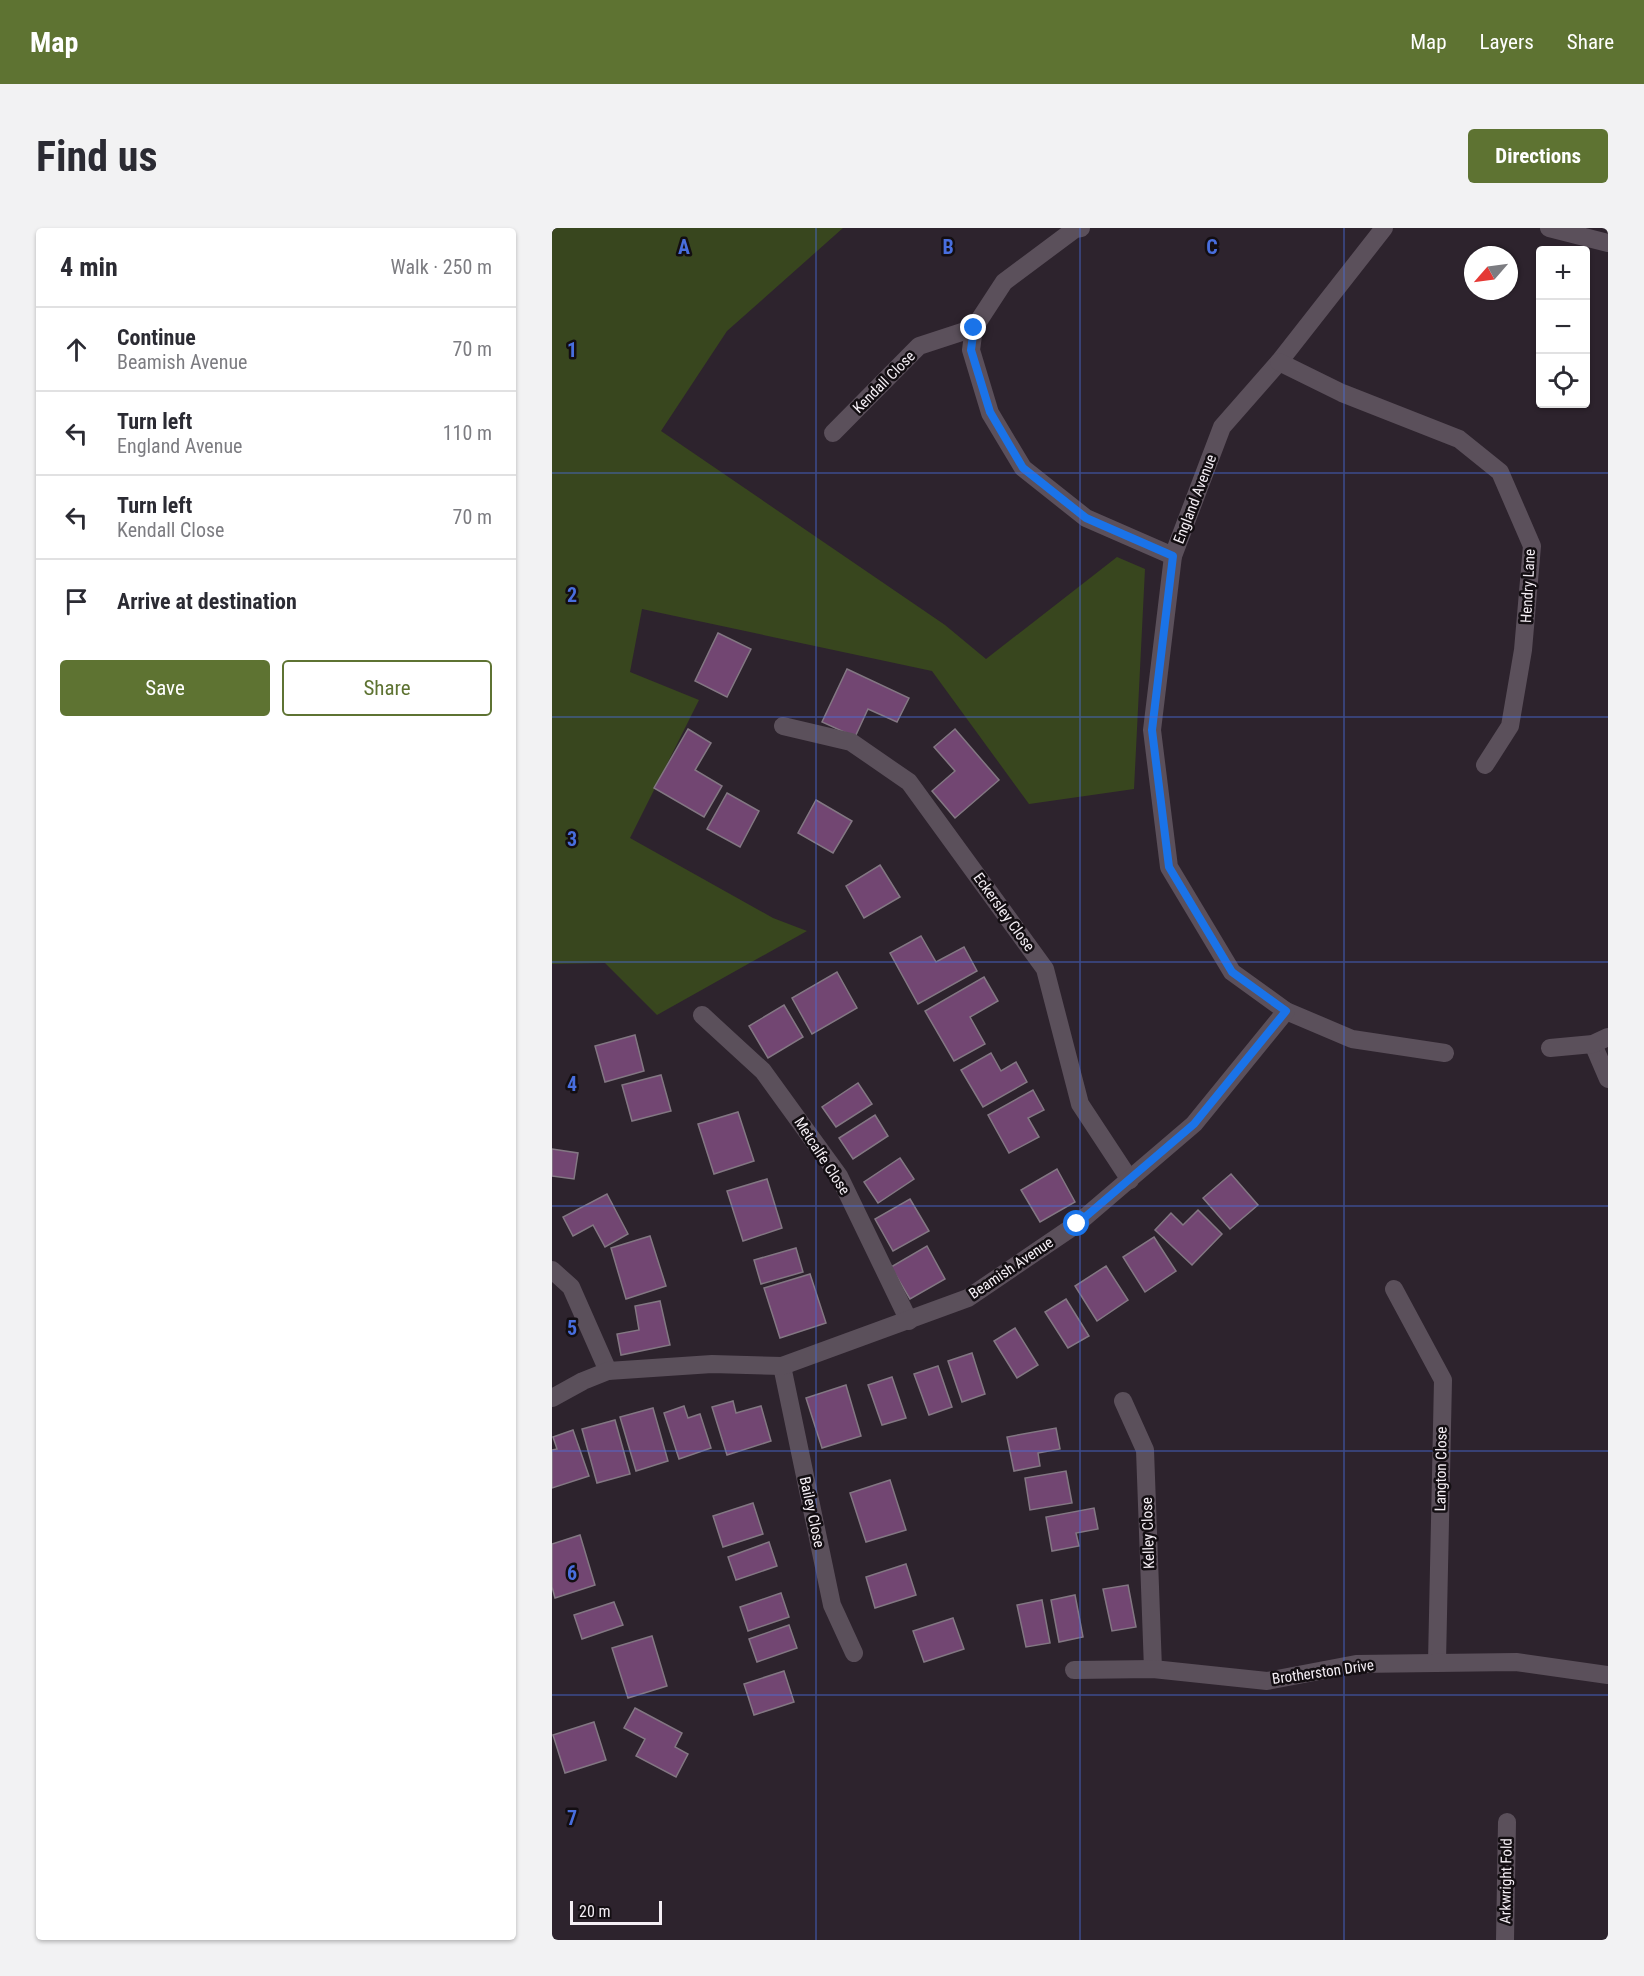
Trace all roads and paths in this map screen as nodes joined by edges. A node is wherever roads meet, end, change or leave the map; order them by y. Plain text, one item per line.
1 (1081, 228) edge
2 (1384, 228) edge
3 (1548, 228) edge
4 (1608, 243) edge
5 (974, 328) junction
6 (1279, 362) junction
7 (833, 434) dead end
8 (1173, 556) junction
9 (783, 726) dead end
10 (1485, 765) dead end
11 (1286, 1011) junction
12 (702, 1015) dead end
13 (1601, 1040) edge
14 (1550, 1048) dead end
15 (1446, 1053) dead end
16 (1608, 1079) edge
17 (1130, 1180) junction
18 (552, 1270) edge
19 (1394, 1289) dead end
20 (909, 1321) junction
21 (782, 1366) junction
22 (608, 1371) junction
23 (552, 1398) edge
24 (1123, 1401) dead end
25 (854, 1653) dead end
26 (1437, 1662) junction
27 (1153, 1669) junction
28 (1074, 1670) dead end
29 (1608, 1675) edge
30 (1507, 1822) dead end
31 (1505, 1940) edge

1 - 5 street
2 - 6 street, England Avenue
3 - 4 street
5 - 7 street, Kendall Close
5 - 8 street
6 - 8 street, England Avenue
6 - 10 street, Hendry Lane
8 - 11 street, England Avenue
9 - 17 street, Eckersley Close
11 - 15 street, England Avenue
11 - 17 street, Beamish Avenue
12 - 20 street, Metcalfe Close
13 - 14 street
13 - 16 street
17 - 20 street, Beamish Avenue
18 - 22 street
19 - 26 street, Langton Close
20 - 21 street, Beamish Avenue
21 - 22 street, Beamish Avenue
21 - 25 street, Bailey Close
22 - 23 street, Beamish Avenue
24 - 27 street, Kelley Close
26 - 27 street, Brotherston Drive
26 - 29 street, Brotherston Drive
27 - 28 street, Brotherston Drive
30 - 31 street, Arkwright Fold

